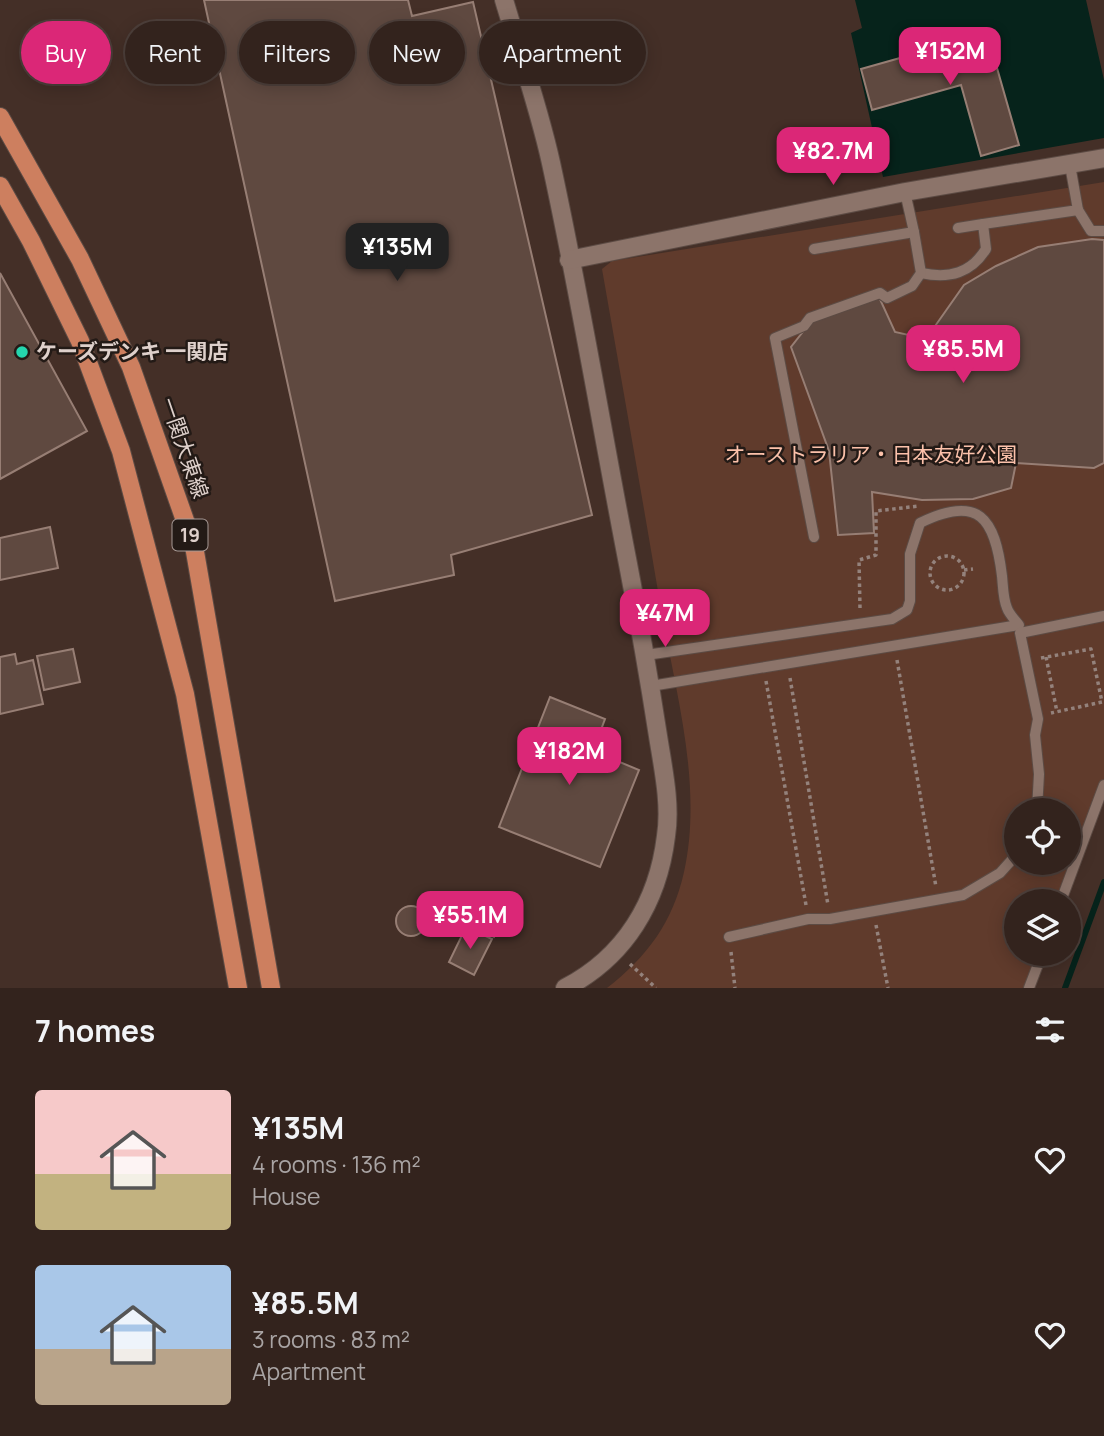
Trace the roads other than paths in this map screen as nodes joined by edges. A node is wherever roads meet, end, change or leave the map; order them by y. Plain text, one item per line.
1 (504, 0) edge
2 (0, 117) edge
3 (1104, 158) edge
4 (1070, 165) junction
5 (0, 186) edge
6 (905, 192) junction
7 (1078, 211) junction
8 (983, 225) junction
9 (958, 228) dead end
10 (1104, 231) edge
11 (914, 232) junction
12 (814, 249) dead end
13 (569, 260) junction
14 (921, 274) junction
15 (814, 537) dead end
16 (1104, 616) edge
17 (646, 656) junction
18 (650, 687) junction
19 (1104, 785) edge
20 (1037, 798) edge
21 (1004, 868) edge
22 (1065, 889) edge
23 (729, 937) road end
24 (1037, 966) edge
25 (239, 988) edge
26 (271, 988) edge
27 (565, 988) edge
28 (1029, 988) edge

1 - 13 street
2 - 26 main road, 一関大東線 / 19
3 - 4 street
4 - 6 street
4 - 7 lane
5 - 25 main road, 19
6 - 11 lane
6 - 13 street
7 - 8 lane
7 - 10 lane
8 - 9 lane
8 - 14 lane
11 - 12 lane
11 - 14 lane
13 - 17 street
14 - 15 lane
16 - 20 lane
17 - 18 street
17 - 18 lane
18 - 27 street
19 - 22 lane
21 - 23 lane
24 - 28 lane

